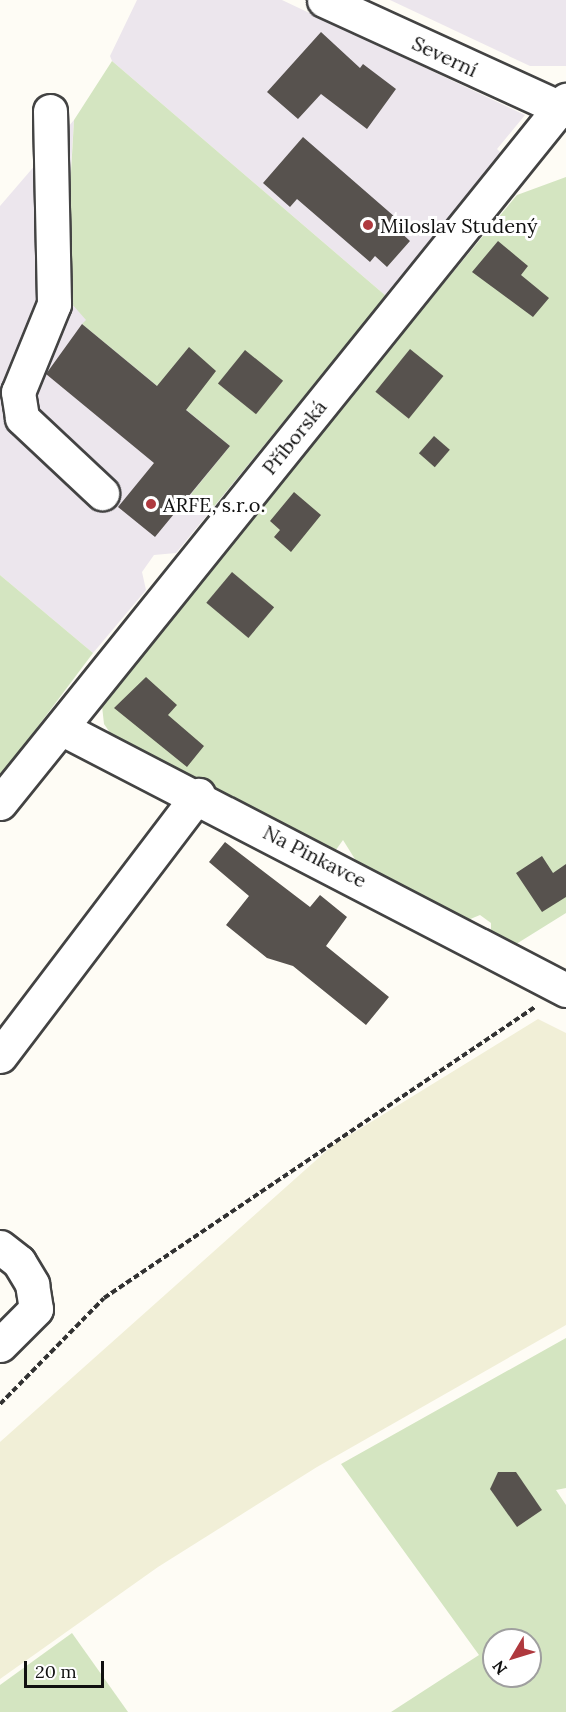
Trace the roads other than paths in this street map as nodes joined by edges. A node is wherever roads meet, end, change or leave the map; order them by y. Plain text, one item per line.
1 (324, 0) edge
2 (564, 107) edge
3 (50, 111) dead end
4 (102, 493) dead end
5 (61, 728) junction
6 (198, 795) junction
7 (0, 803) edge
8 (560, 986) edge
9 (0, 1056) edge
10 (0, 1247) edge
11 (0, 1345) edge

1 - 2 street, Severní
2 - 5 street, Příborská
3 - 4 street
5 - 6 street, Na Pinkavce
5 - 7 street, Příborská
6 - 8 street, Na Pinkavce
6 - 9 street
10 - 11 street

